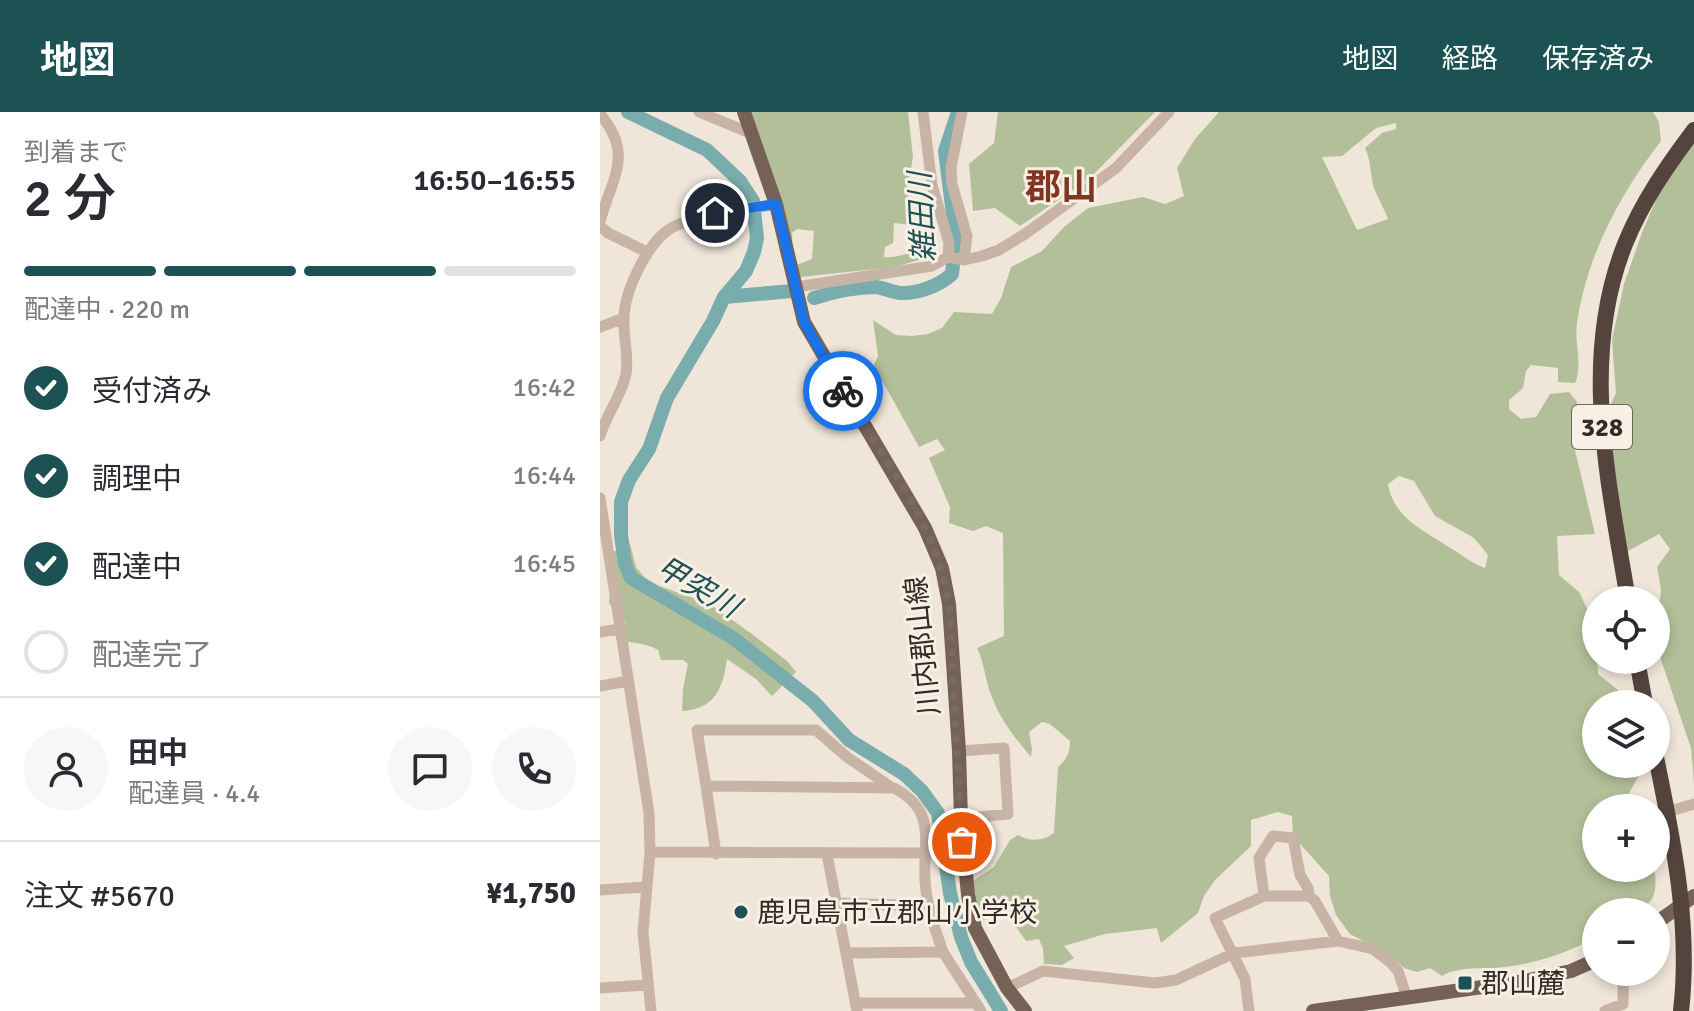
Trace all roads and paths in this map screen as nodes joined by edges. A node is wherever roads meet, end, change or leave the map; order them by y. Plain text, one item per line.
1 (744, 112) edge
2 (923, 112) edge
3 (962, 112) edge
4 (1169, 112) edge
5 (600, 114) edge
6 (706, 114) edge
7 (1694, 130) edge
8 (750, 133) junction
9 (605, 186) edge
10 (771, 206) junction
11 (600, 224) edge
12 (647, 252) junction
13 (948, 257) junction
14 (964, 260) junction
15 (796, 287) junction
16 (624, 318) junction
17 (600, 327) edge
18 (600, 436) edge
19 (600, 498) edge
20 (601, 519) edge
21 (1626, 586) edge
22 (619, 629) junction
23 (600, 632) edge
24 (628, 681) junction
25 (600, 686) edge
26 (959, 751) junction
27 (706, 786) junction
28 (894, 788) junction
29 (1694, 804) edge
30 (1670, 811) edge
31 (961, 819) junction
32 (1670, 825) edge
33 (650, 852) junction
34 (926, 853) junction
35 (716, 854) junction
36 (827, 854) junction
37 (645, 887) junction
38 (600, 890) edge
39 (1264, 896) junction
40 (1309, 896) junction
41 (1688, 900) edge
42 (837, 903) junction
43 (929, 906) junction
44 (1670, 913) edge
45 (1338, 941) junction
46 (943, 952) junction
47 (847, 953) junction
48 (1234, 953) junction
49 (1582, 965) edge
50 (647, 985) junction
51 (1623, 986) edge
52 (600, 988) edge
53 (1007, 988) junction
54 (1408, 1004) edge
55 (856, 1007) edge
56 (979, 1007) edge
57 (651, 1011) edge
58 (1025, 1011) edge
59 (1249, 1011) edge
60 (1313, 1011) edge
61 (1605, 1011) edge
62 (1681, 1011) edge

1 - 8 main road, 川内郡山線
2 - 13 street
3 - 14 street
4 - 14 street
5 - 9 street
6 - 8 street
7 - 21 highway, 328
8 - 10 main road, 川内郡山線
9 - 11 street
10 - 12 street
10 - 15 main road, 川内郡山線
11 - 12 street
12 - 16 street
13 - 14 street
13 - 15 street
15 - 26 main road, 川内郡山線
16 - 17 street
16 - 18 street
19 - 20 street
20 - 22 street
22 - 23 street
22 - 24 street
24 - 25 street
24 - 33 street
26 - 31 main road, 川内郡山線
26 - 31 street
27 - 28 street
27 - 28 street
27 - 35 street
28 - 34 street
29 - 30 street
31 - 53 main road, 川内郡山線
32 - 41 highway
33 - 35 street
33 - 37 street
34 - 36 street
34 - 43 street
35 - 36 street
36 - 42 street
37 - 38 street
37 - 50 street
39 - 40 street
39 - 40 street
39 - 48 street
40 - 45 street
41 - 44 main road
41 - 62 highway
42 - 43 street
42 - 47 street
43 - 46 street
45 - 48 street
45 - 54 street
46 - 47 street
46 - 56 street
47 - 55 street
48 - 53 street
48 - 59 street
49 - 54 main road
50 - 52 street
50 - 57 street
51 - 61 street
53 - 58 main road, 川内郡山線
54 - 60 main road
55 - 56 street

